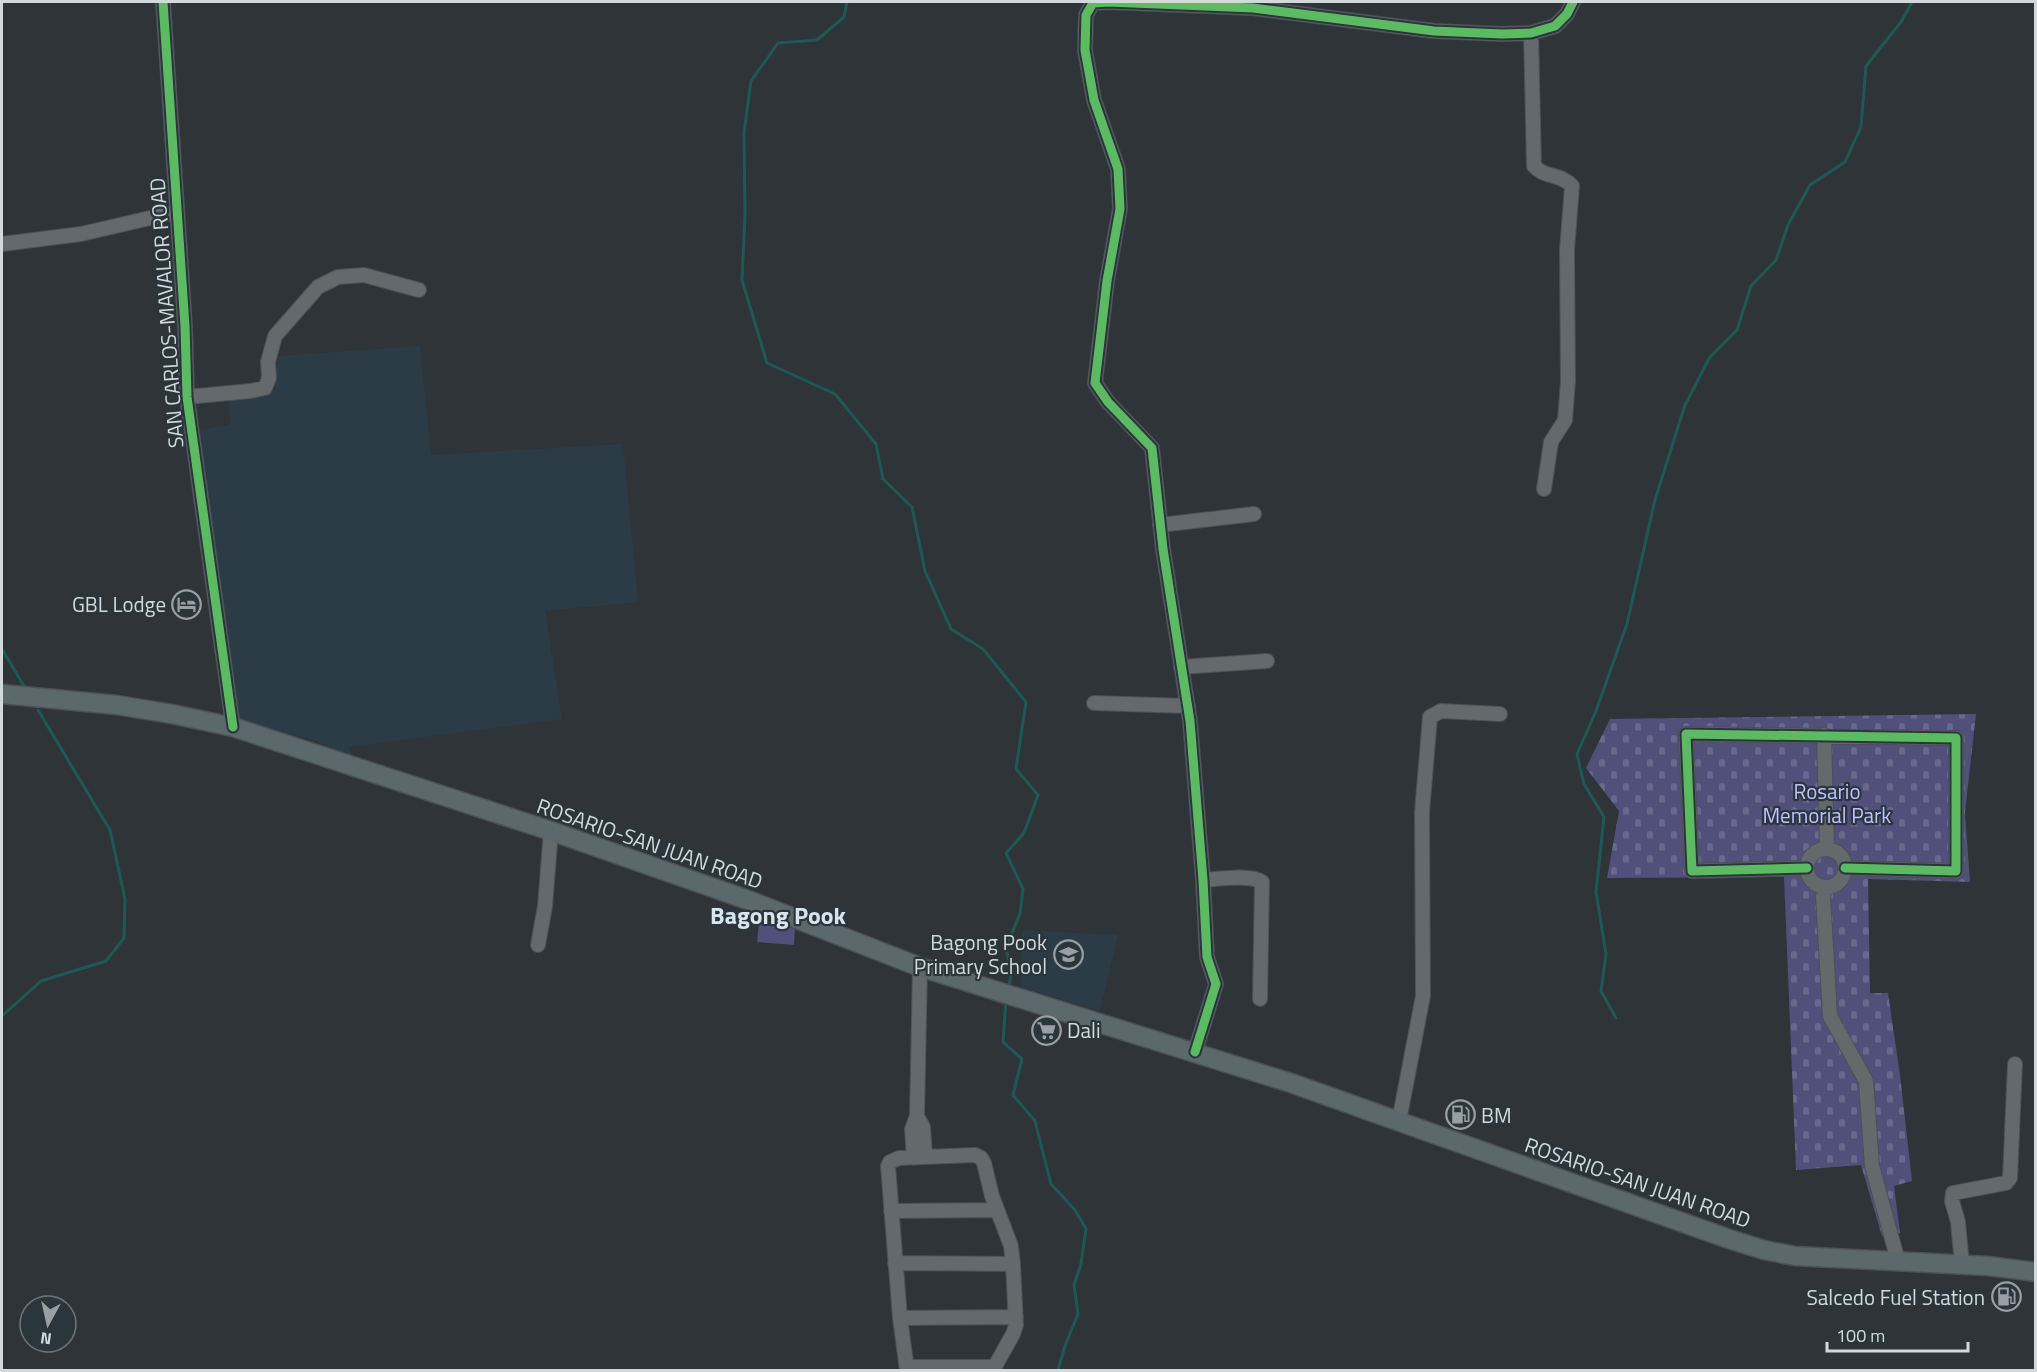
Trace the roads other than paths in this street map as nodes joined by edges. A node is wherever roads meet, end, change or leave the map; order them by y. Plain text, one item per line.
1 (163, 2) edge
2 (1093, 2) edge
3 (1573, 2) edge
4 (1531, 33) junction
5 (176, 212) junction
6 (2, 244) edge
7 (419, 290) dead end
8 (187, 397) junction
9 (1544, 489) dead end
10 (1254, 514) dead end
11 (1160, 525) junction
12 (1266, 661) dead end
13 (1181, 667) junction
14 (2, 694) edge
15 (1094, 703) dead end
16 (1188, 706) junction
17 (1500, 714) dead end
18 (233, 727) junction
19 (1824, 735) junction
20 (551, 831) junction
21 (1827, 849) junction
22 (1808, 868) junction
23 (1845, 868) junction
24 (1203, 880) junction
25 (1825, 887) junction
26 (538, 945) dead end
27 (920, 967) junction
28 (1260, 999) dead end
29 (1195, 1052) junction
30 (2015, 1064) dead end
31 (1399, 1121) junction
32 (920, 1156) junction
33 (996, 1210) junction
34 (891, 1211) junction
35 (1898, 1261) junction
36 (895, 1263) junction
37 (1013, 1264) junction
38 (1962, 1265) junction
39 (2036, 1272) edge
40 (1016, 1317) junction
41 (900, 1318) junction
42 (907, 1369) edge
43 (993, 1369) edge

1 - 5 street, SAN CARLOS-MAVALOR ROAD
2 - 4 street
2 - 11 street
3 - 4 street
4 - 9 street
5 - 6 street
5 - 8 street, SAN CARLOS-MAVALOR ROAD
7 - 8 street
8 - 18 street, SAN CARLOS-MAVALOR ROAD
10 - 11 street
11 - 13 street
12 - 13 street
13 - 16 street
14 - 18 main road, ROSARIO-SAN JUAN ROAD
15 - 16 street
16 - 24 street
17 - 31 street
18 - 20 main road, ROSARIO-SAN JUAN ROAD
19 - 21 street
19 - 22 street
19 - 23 street
20 - 26 street
20 - 27 main road, ROSARIO-SAN JUAN ROAD
21 - 22 street
21 - 23 street
22 - 25 street
23 - 25 street
24 - 28 street
24 - 29 street
25 - 35 street
27 - 29 main road, ROSARIO-SAN JUAN ROAD
27 - 32 street
29 - 31 main road, ROSARIO-SAN JUAN ROAD
30 - 38 street
31 - 35 main road, ROSARIO-SAN JUAN ROAD
32 - 33 street
32 - 34 street
33 - 34 street
33 - 37 street
34 - 36 street
35 - 38 main road, ROSARIO-SAN JUAN ROAD
36 - 37 street
36 - 41 street
37 - 40 street
38 - 39 main road, ROSARIO-SAN JUAN ROAD
40 - 41 street
40 - 43 street
41 - 42 street
42 - 43 street

